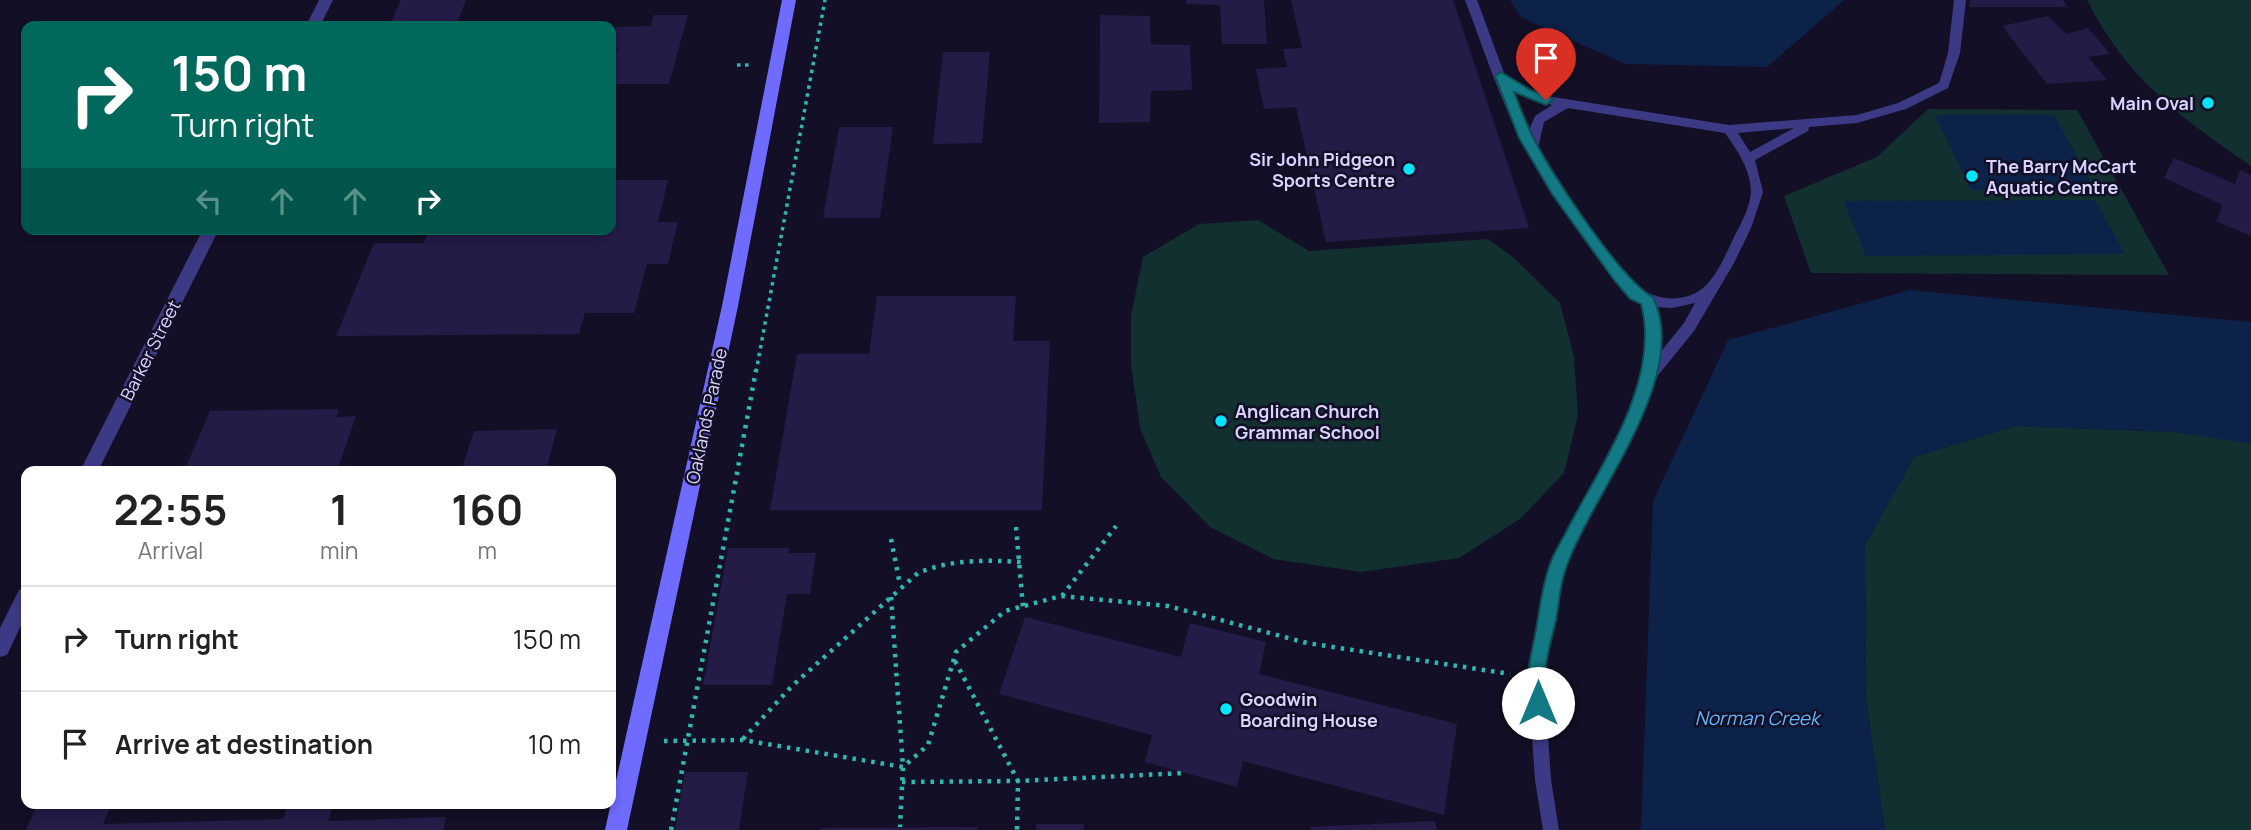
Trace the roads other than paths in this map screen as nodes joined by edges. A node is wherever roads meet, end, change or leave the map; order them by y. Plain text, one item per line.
1 (326, 0) edge
2 (789, 0) edge
3 (1471, 0) edge
4 (1960, 0) edge
5 (316, 21) edge
6 (1501, 76) junction
7 (1565, 104) junction
8 (1811, 124) junction
9 (1729, 130) junction
10 (1532, 147) junction
11 (1749, 159) junction
12 (208, 235) edge
13 (1709, 291) junction
14 (1647, 301) junction
15 (1649, 376) junction
16 (92, 466) edge
17 (21, 606) edge
18 (0, 649) edge
19 (616, 830) edge
20 (1551, 830) edge

1 - 5 street
2 - 19 street, Oaklands Parade
3 - 6 lane
4 - 8 lane
6 - 7 lane
6 - 10 lane
7 - 9 lane
7 - 10 lane
8 - 9 lane
8 - 11 lane
9 - 11 lane
10 - 14 lane
11 - 13 lane
12 - 16 street, Barker Street
13 - 14 lane
13 - 15 lane
14 - 15 lane
15 - 20 lane
17 - 18 street

